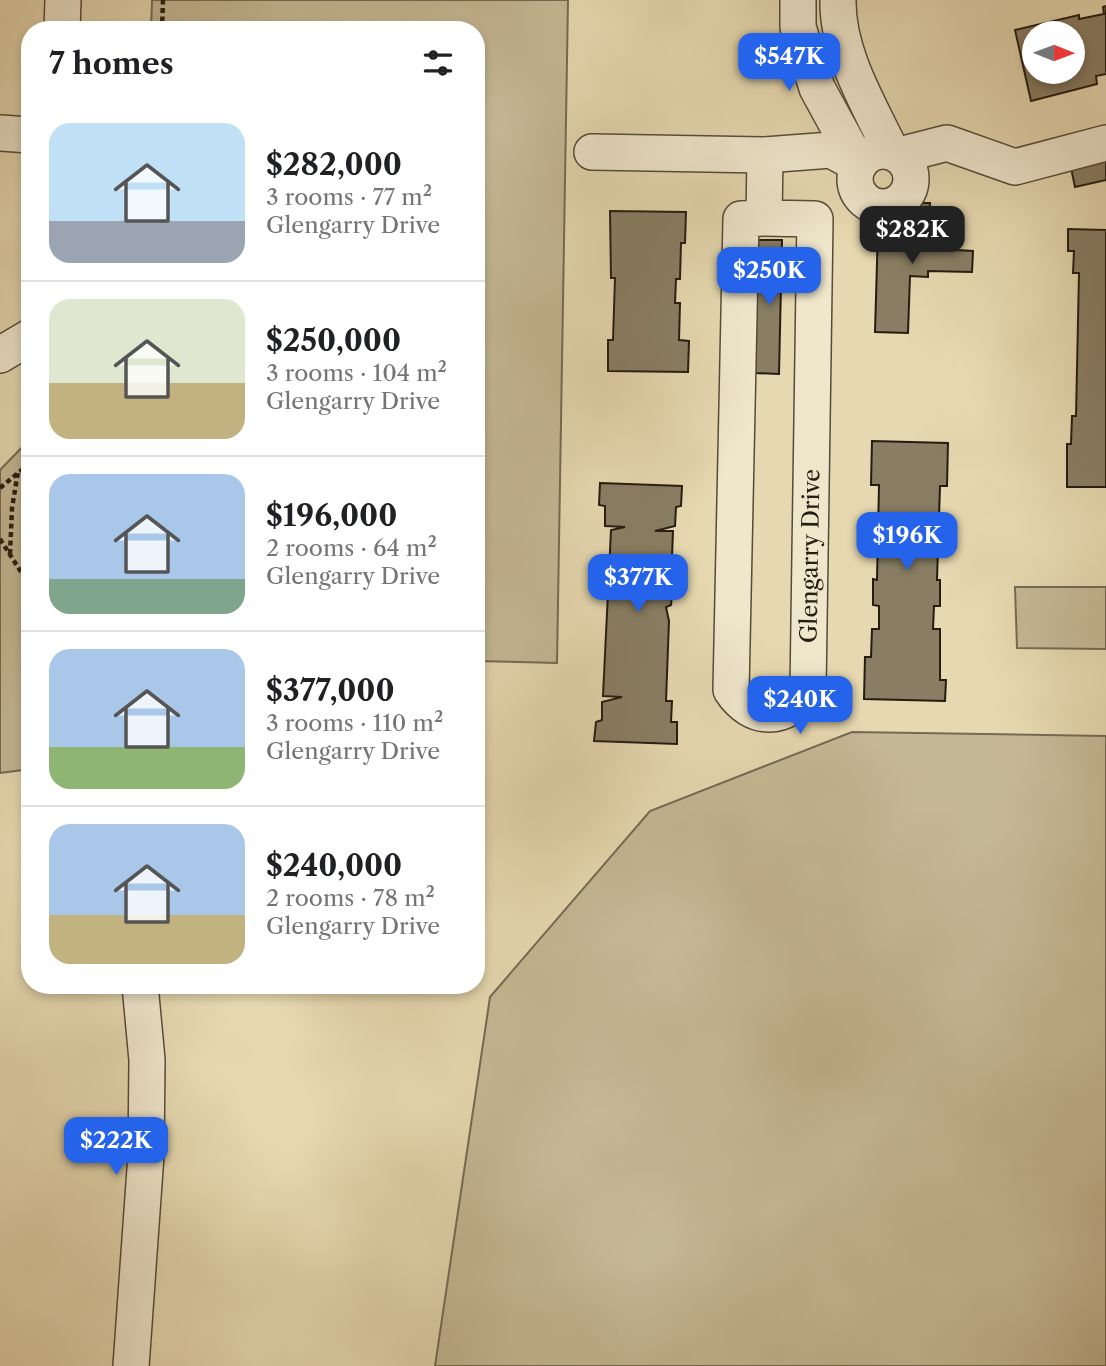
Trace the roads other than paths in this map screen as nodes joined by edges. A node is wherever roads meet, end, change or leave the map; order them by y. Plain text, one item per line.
1 (63, 0) edge
2 (798, 0) edge
3 (838, 0) edge
4 (62, 21) edge
5 (0, 133) edge
6 (21, 134) edge
7 (1106, 143) edge
8 (592, 152) dead end
9 (895, 153) junction
10 (765, 155) junction
11 (859, 164) junction
12 (764, 218) junction
13 (21, 342) edge
14 (0, 355) edge
15 (141, 994) edge
16 (131, 1366) edge

1 - 4 street
2 - 11 street
3 - 9 street
5 - 6 street
7 - 9 street
8 - 10 street
9 - 11 street
9 - 11 street
10 - 11 street
10 - 12 street
12 - 12 street, Glengarry Drive
13 - 14 street
15 - 16 street

